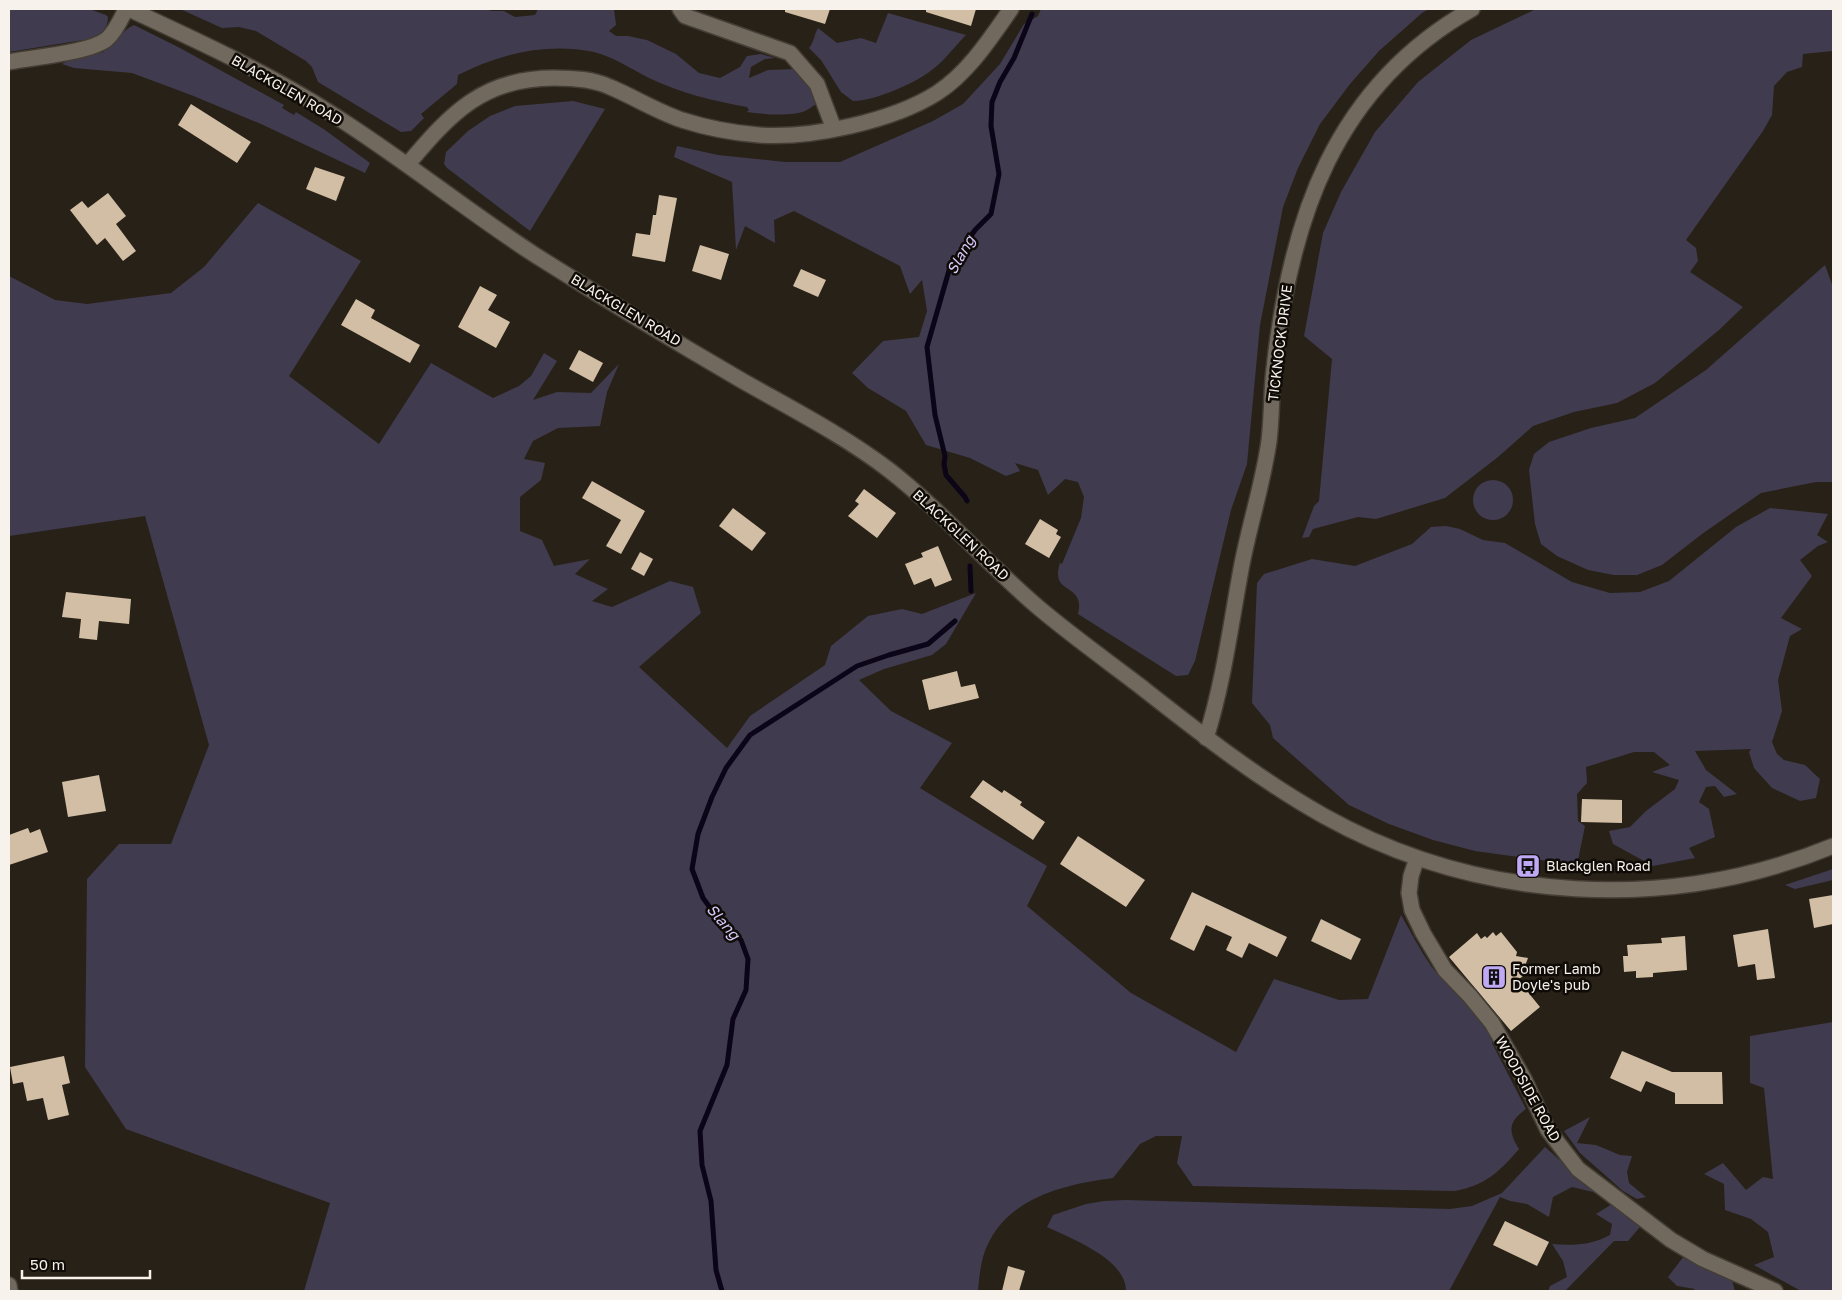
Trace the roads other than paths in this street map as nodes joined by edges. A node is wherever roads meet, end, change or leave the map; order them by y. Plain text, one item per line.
1 (126, 9) edge
2 (130, 9) edge
3 (680, 9) edge
4 (1011, 9) edge
5 (1472, 9) edge
6 (9, 62) edge
7 (834, 129) junction
8 (408, 164) junction
9 (1206, 738) junction
10 (1833, 846) edge
11 (1417, 858) junction
12 (9, 1285) edge
13 (10, 1291) edge
14 (1775, 1291) edge

1 - 6 street
2 - 8 street, BLACKGLEN ROAD
3 - 7 street
4 - 7 street
5 - 9 street, TICKNOCK DRIVE
7 - 8 street
8 - 9 street, BLACKGLEN ROAD
9 - 11 street, BLACKGLEN ROAD
10 - 11 street, BLACKGLEN ROAD
11 - 14 street, WOODSIDE ROAD
12 - 13 street

